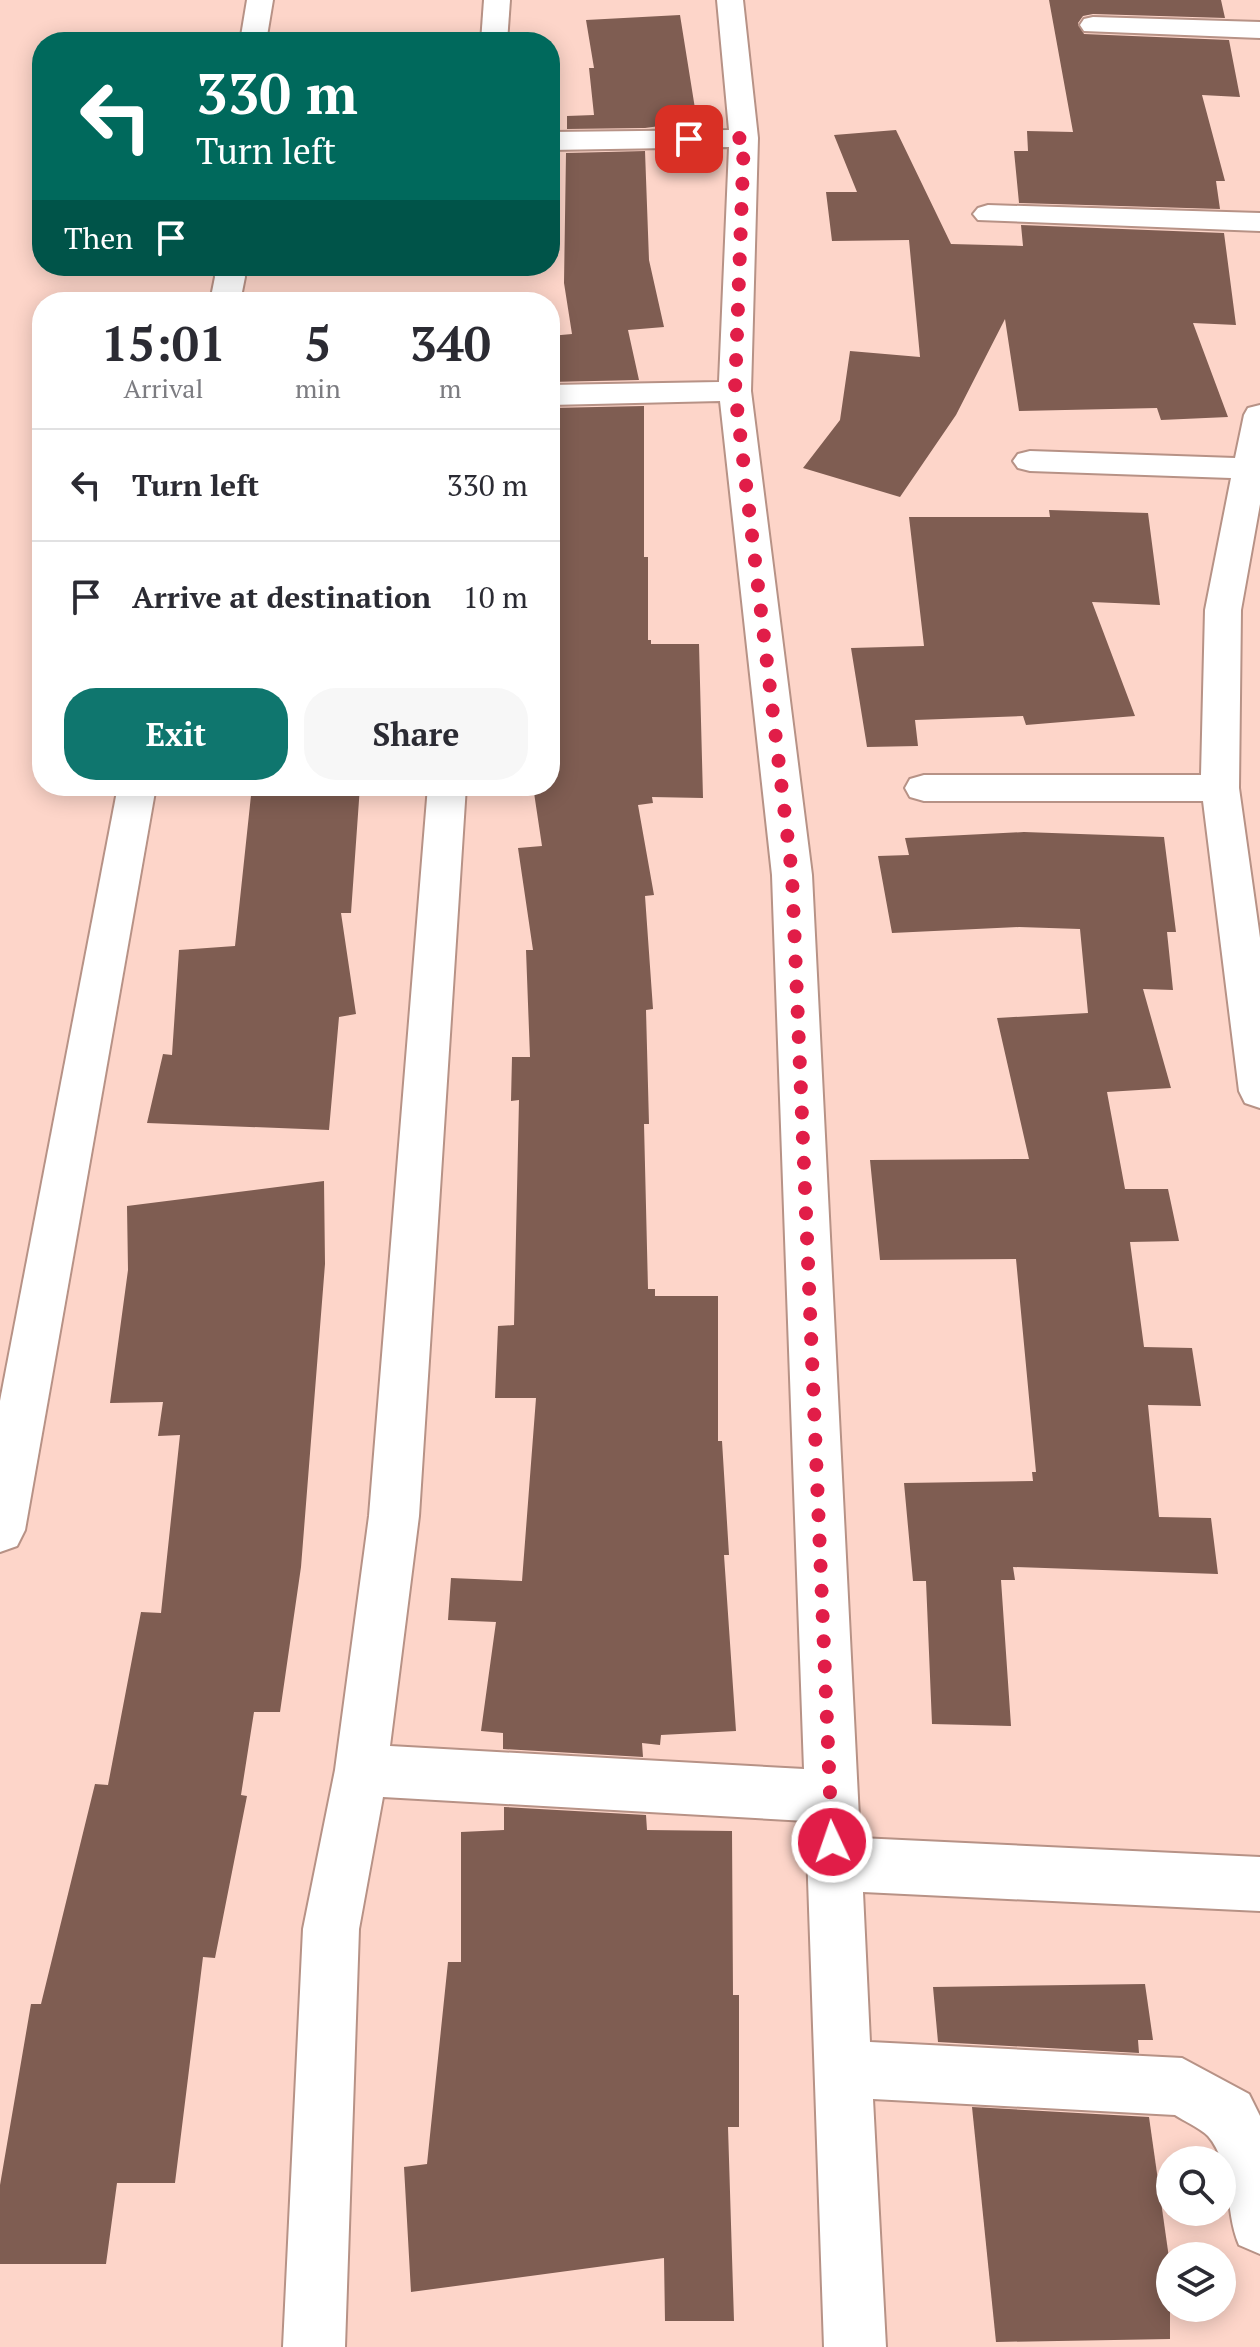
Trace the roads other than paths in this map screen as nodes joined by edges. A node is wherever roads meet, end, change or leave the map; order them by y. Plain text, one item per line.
1 (260, 0) edge
2 (497, 0) edge
3 (730, 0) edge
4 (1093, 25) dead end
5 (1260, 30) edge
6 (255, 32) edge
7 (495, 32) edge
8 (744, 138) junction
9 (560, 141) edge
10 (988, 214) dead end
11 (1260, 222) edge
12 (735, 391) junction
13 (560, 395) edge
14 (1260, 415) edge
15 (1030, 461) dead end
16 (1251, 469) junction
17 (924, 788) dead end
18 (1220, 788) junction
19 (135, 796) edge
20 (446, 796) edge
21 (1260, 1091) edge
22 (0, 1530) edge
23 (361, 1770) junction
24 (829, 1796) junction
25 (833, 1864) junction
26 (1260, 1884) edge
27 (844, 2069) junction
28 (1260, 2224) edge
29 (314, 2347) edge
30 (855, 2347) edge

1 - 6 street
2 - 7 street
3 - 8 street
4 - 5 street
8 - 9 street
8 - 12 street
10 - 11 street
12 - 13 street
12 - 24 street
14 - 16 street
15 - 16 street
16 - 18 street
17 - 18 street
18 - 21 street
19 - 22 street
20 - 23 street
23 - 24 street
23 - 29 street
24 - 25 street
25 - 26 street
25 - 27 street
27 - 28 street
27 - 30 street

